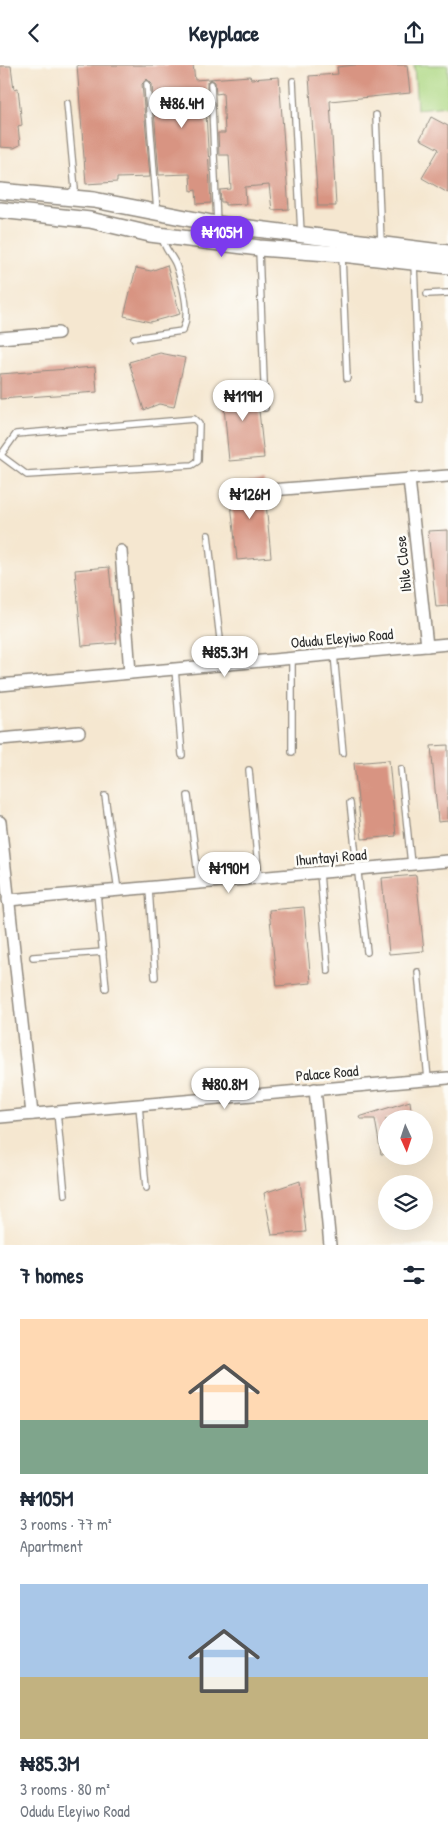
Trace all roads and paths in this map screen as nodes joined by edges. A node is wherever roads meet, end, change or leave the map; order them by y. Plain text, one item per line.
1 (292, 81) dead end
2 (147, 84) dead end
3 (211, 84) dead end
4 (67, 103) dead end
5 (376, 115) dead end
6 (0, 191) edge
7 (63, 198) junction
8 (94, 200) junction
9 (0, 210) edge
10 (158, 213) junction
11 (90, 220) junction
12 (217, 224) junction
13 (161, 235) junction
14 (301, 235) junction
15 (381, 245) junction
16 (259, 247) junction
17 (448, 253) edge
18 (342, 254) junction
19 (414, 263) junction
20 (448, 266) edge
21 (448, 293) edge
22 (427, 294) dead end
23 (58, 333) dead end
24 (0, 338) edge
25 (134, 338) dead end
26 (348, 379) dead end
27 (419, 399) dead end
28 (265, 408) dead end
29 (0, 455) edge
30 (448, 476) edge
31 (409, 479) junction
32 (271, 490) dead end
33 (208, 535) dead end
34 (121, 551) dead end
35 (448, 644) edge
36 (427, 646) junction
37 (334, 654) junction
38 (292, 658) junction
39 (223, 665) junction
40 (175, 669) junction
41 (130, 673) junction
42 (0, 685) edge
43 (79, 732) dead end
44 (0, 739) edge
45 (292, 752) dead end
46 (343, 753) dead end
47 (182, 755) dead end
48 (401, 769) dead end
49 (249, 770) dead end
50 (105, 796) dead end
51 (188, 796) dead end
52 (350, 803) dead end
53 (0, 822) edge
54 (448, 861) edge
55 (411, 864) junction
56 (359, 869) junction
57 (320, 873) junction
58 (259, 878) junction
59 (198, 883) junction
60 (149, 889) junction
61 (118, 891) junction
62 (97, 893) junction
63 (8, 900) junction
64 (102, 952) junction
65 (367, 952) dead end
66 (33, 957) dead end
67 (328, 971) dead end
68 (418, 972) dead end
69 (155, 977) dead end
70 (106, 988) dead end
71 (448, 1078) edge
72 (428, 1079) junction
73 (315, 1089) junction
74 (139, 1105) junction
75 (58, 1112) junction
76 (32, 1114) junction
77 (0, 1117) edge
78 (146, 1188) dead end
79 (65, 1195) dead end
80 (330, 1245) edge

1 - 14 lane
2 - 10 lane
3 - 12 lane
4 - 7 lane
5 - 15 lane
6 - 7 street
7 - 8 street
8 - 10 street
8 - 11 street
9 - 11 street
10 - 12 street
11 - 13 street
12 - 14 street
13 - 16 street
13 - 25 lane
14 - 15 street
15 - 17 street
16 - 18 street
16 - 28 lane
18 - 19 street
18 - 26 lane
19 - 20 street
19 - 27 lane
21 - 22 lane
23 - 24 street
29 - 29 lane
30 - 31 street
31 - 32 street
31 - 36 street, Ibile Close
33 - 39 lane
34 - 41 street
35 - 36 street, Odudu Eleyiwo Road
36 - 37 street, Odudu Eleyiwo Road
37 - 38 street, Odudu Eleyiwo Road
37 - 46 lane
38 - 39 street, Odudu Eleyiwo Road
38 - 45 lane
39 - 40 street, Odudu Eleyiwo Road
40 - 41 street, Odudu Eleyiwo Road
40 - 47 lane
41 - 42 street, Odudu Eleyiwo Road
43 - 44 street
48 - 55 lane
49 - 58 lane
50 - 61 lane
51 - 59 lane
52 - 56 lane
53 - 63 street
54 - 55 street, Ihuntayi Road
55 - 56 street, Ihuntayi Road
56 - 57 street, Ihuntayi Road
56 - 65 lane
57 - 58 street, Ihuntayi Road
57 - 67 lane
58 - 59 street, Ihuntayi Road
59 - 60 street, Ihuntayi Road
60 - 61 street, Ihuntayi Road
60 - 69 lane
61 - 62 street, Ihuntayi Road
62 - 63 street, Ihuntayi Road
62 - 64 lane
63 - 76 street
64 - 66 lane
64 - 70 lane
68 - 72 lane
71 - 72 street, Palace Road
72 - 73 street, Palace Road
73 - 74 street, Palace Road
73 - 80 street
74 - 75 street, Palace Road
74 - 78 lane
75 - 76 street, Palace Road
75 - 79 lane
76 - 77 street, Palace Road

